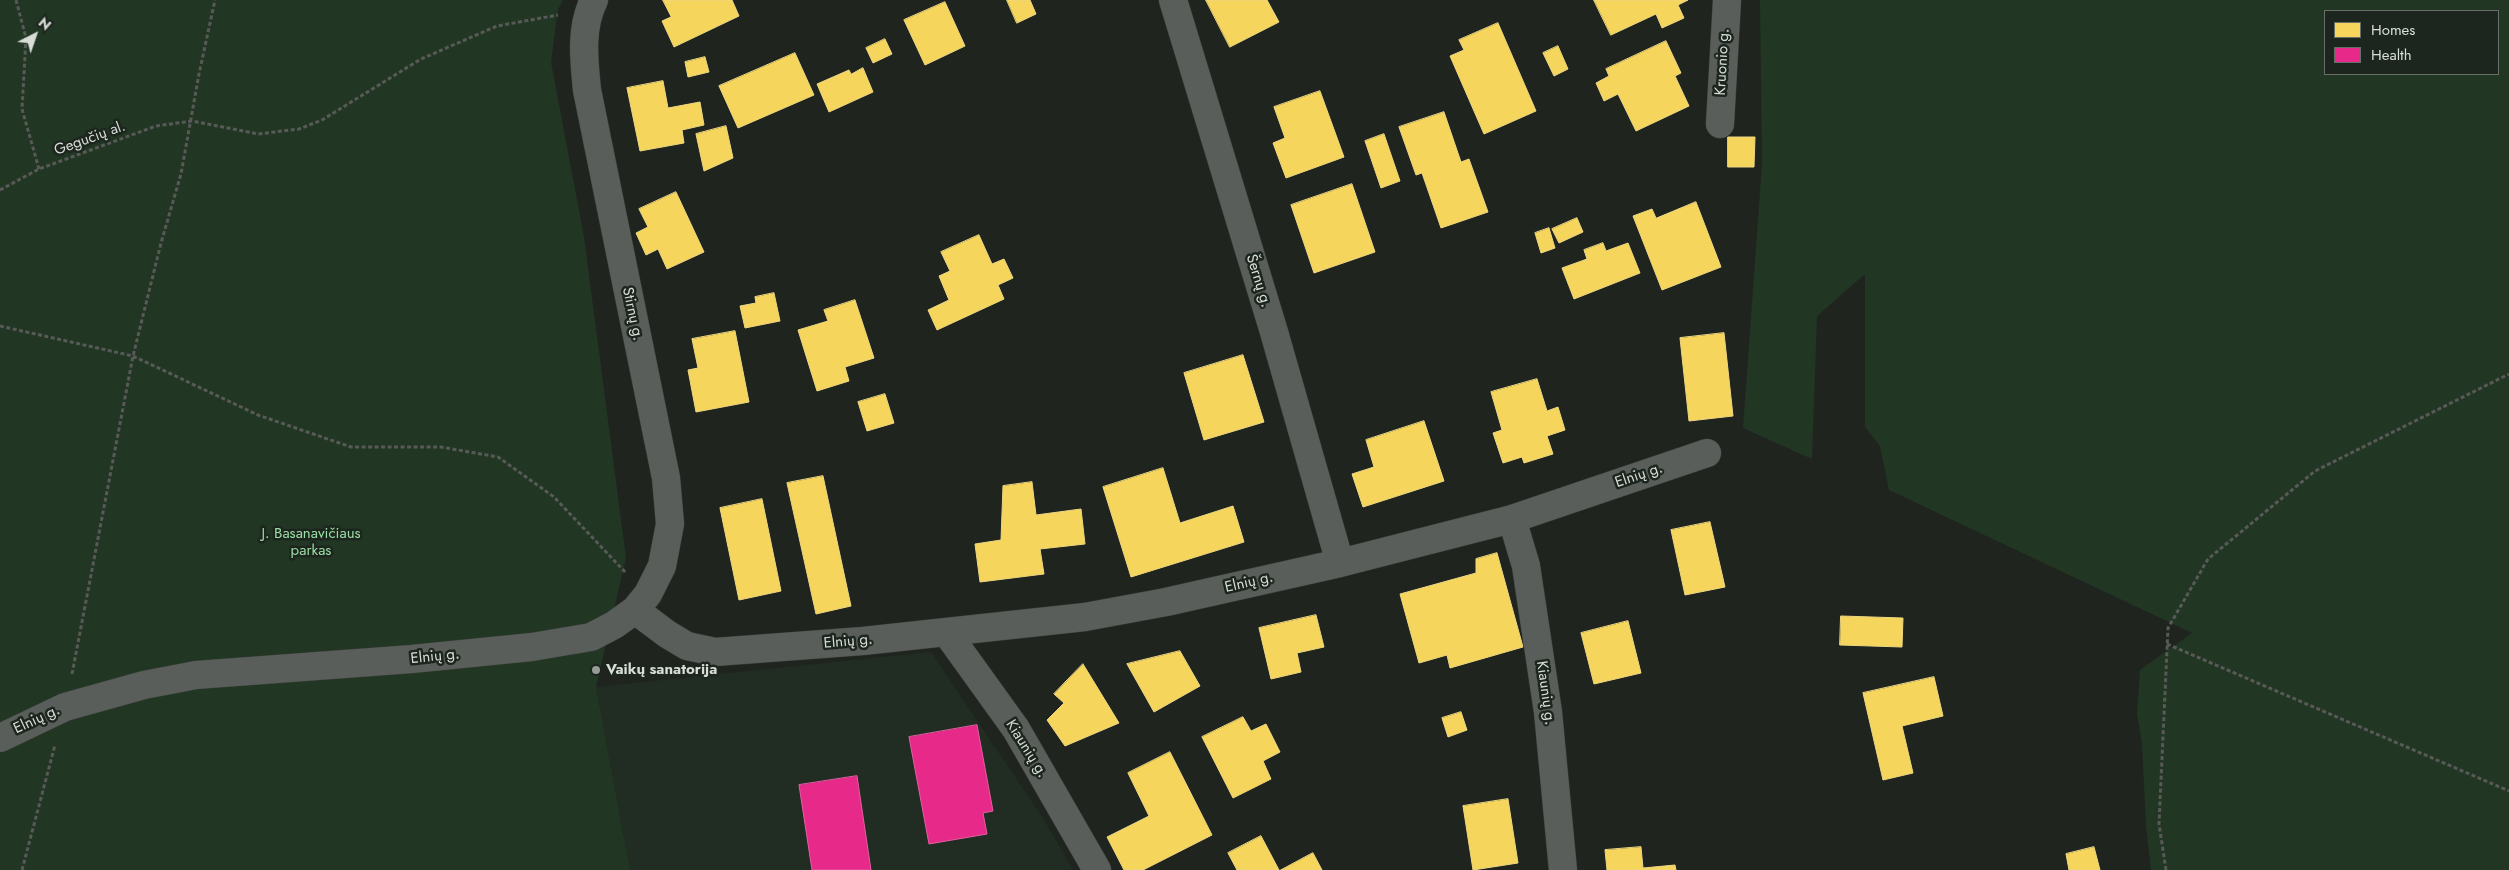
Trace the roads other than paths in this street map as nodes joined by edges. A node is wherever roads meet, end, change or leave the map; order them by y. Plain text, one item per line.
1 (1173, 0) edge
2 (1727, 0) edge
3 (592, 6) edge
4 (1720, 124) dead end
5 (1706, 453) dead end
6 (1512, 519) junction
7 (1340, 563) junction
8 (642, 602) junction
9 (947, 633) junction
10 (0, 738) edge
11 (1097, 870) edge
12 (1563, 870) edge

1 - 7 street, Šernų g.
2 - 4 street, Kruonio g.
3 - 8 street, Stirnų g.
5 - 6 street, Elnių g.
6 - 7 street, Elnių g.
6 - 12 street, Kiaunių g.
7 - 9 street, Elnių g.
8 - 9 street, Elnių g.
8 - 10 street, Elnių g.
9 - 11 street, Kiaunių g.

